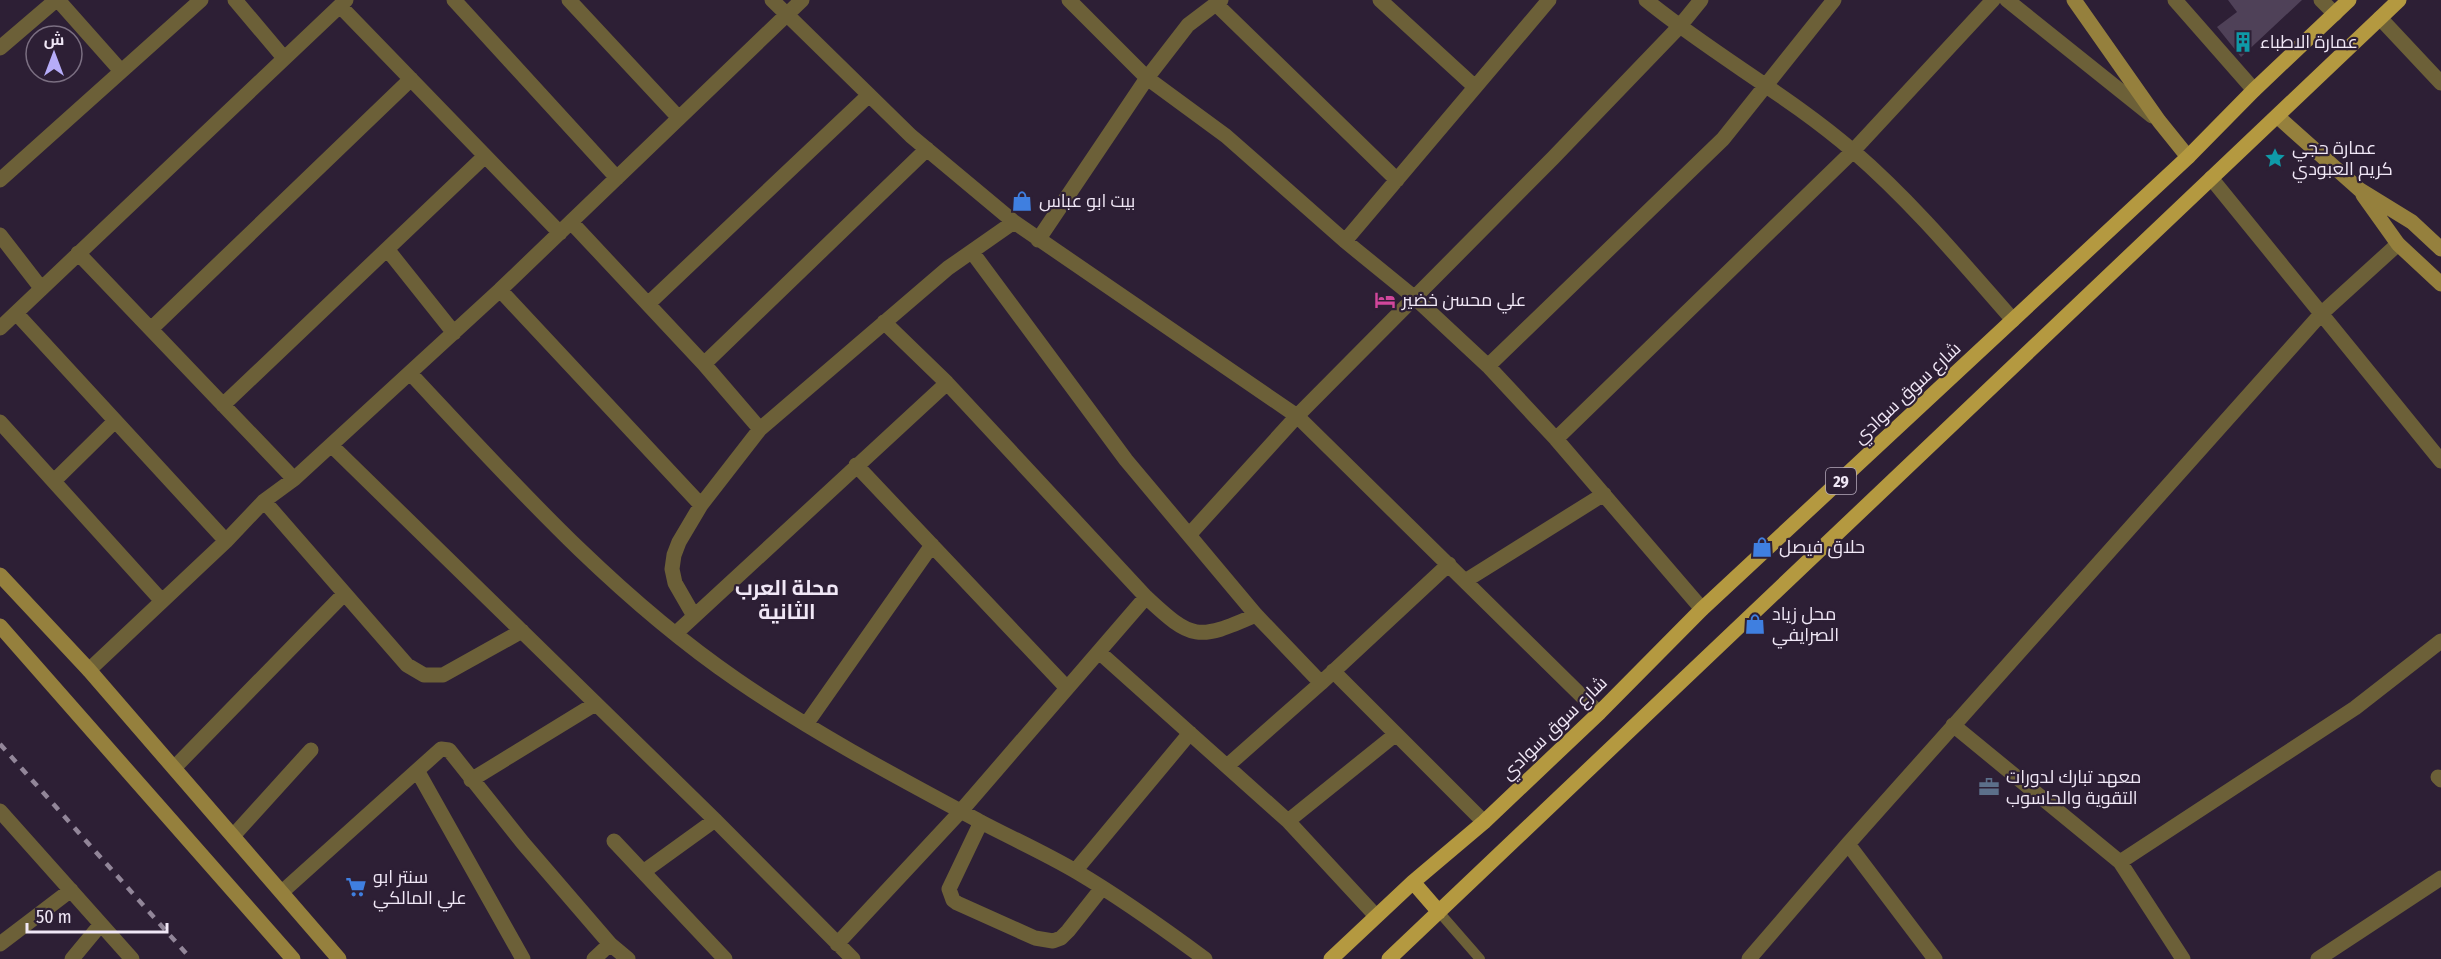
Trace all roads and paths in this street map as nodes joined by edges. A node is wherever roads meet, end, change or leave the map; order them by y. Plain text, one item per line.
1 (57, 0) edge
2 (201, 0) edge
3 (235, 0) edge
4 (454, 0) edge
5 (569, 0) edge
6 (772, 0) edge
7 (802, 0) edge
8 (1069, 0) edge
9 (1380, 0) edge
10 (1549, 0) edge
11 (1646, 0) edge
12 (1701, 0) edge
13 (1834, 0) edge
14 (1993, 0) edge
15 (2007, 0) edge
16 (2074, 0) edge
17 (2175, 0) edge
18 (2321, 0) edge
19 (2349, 0) edge
20 (2399, 0) edge
21 (1219, 2) edge
22 (343, 3) edge
23 (2335, 14) junction
24 (786, 15) junction
25 (2380, 18) junction
26 (1679, 27) junction
27 (0, 48) edge
28 (284, 58) junction
29 (121, 71) junction
30 (1147, 78) junction
31 (411, 79) junction
32 (2441, 83) edge
33 (1767, 85) junction
34 (1475, 87) junction
35 (2254, 90) junction
36 (869, 95) junction
37 (2278, 117) junction
38 (679, 118) junction
39 (2159, 121) junction
40 (927, 149) junction
41 (1853, 151) junction
42 (485, 156) junction
43 (2188, 157) junction
44 (617, 178) junction
45 (2211, 178) junction
46 (0, 180) edge
47 (1397, 180) junction
48 (2360, 190) junction
49 (571, 222) junction
50 (1014, 222) junction
51 (560, 233) junction
52 (0, 235) edge
53 (1038, 240) junction
54 (1346, 241) junction
55 (2398, 244) junction
56 (387, 249) junction
57 (2441, 249) edge
58 (972, 252) junction
59 (78, 253) junction
60 (2441, 284) edge
61 (41, 288) junction
62 (500, 291) junction
63 (1414, 298) junction
64 (648, 304) junction
65 (16, 313) junction
66 (2321, 314) junction
67 (2013, 320) junction
68 (884, 322) junction
69 (0, 328) edge
70 (151, 329) junction
71 (454, 333) junction
72 (704, 364) junction
73 (1488, 366) junction
74 (410, 373) junction
75 (947, 383) junction
76 (223, 405) junction
77 (1297, 416) junction
78 (115, 421) junction
79 (0, 422) edge
80 (760, 429) junction
81 (1556, 438) junction
82 (331, 445) junction
83 (2441, 461) edge
84 (856, 465) junction
85 (294, 479) junction
86 (54, 481) junction
87 (1604, 494) junction
88 (264, 501) junction
89 (701, 505) junction
90 (1189, 536) junction
91 (226, 541) junction
92 (932, 545) junction
93 (1449, 564) junction
94 (0, 575) edge
95 (1465, 581) junction
96 (344, 594) junction
97 (1146, 597) junction
98 (161, 600) junction
99 (1702, 609) junction
100 (1256, 615) junction
101 (694, 616) junction
102 (0, 626) edge
103 (522, 631) junction
104 (675, 634) junction
105 (2441, 641) edge
106 (1099, 652) junction
107 (89, 670) junction
108 (1333, 671) junction
109 (1322, 683) junction
110 (1067, 688) junction
111 (595, 704) junction
112 (1599, 713) junction
113 (807, 723) junction
114 (1953, 725) junction
115 (1190, 733) junction
116 (1396, 734) junction
117 (311, 750) dead end
118 (1227, 766) junction
119 (174, 768) junction
120 (418, 772) junction
121 (471, 780) junction
122 (0, 811) edge
123 (961, 811) junction
124 (715, 820) junction
125 (1288, 821) junction
126 (981, 822) junction
127 (1484, 822) junction
128 (233, 836) junction
129 (614, 841) dead end
130 (1848, 844) junction
131 (2120, 862) junction
132 (1075, 871) junction
133 (643, 872) junction
134 (2441, 878) edge
135 (1413, 882) junction
136 (1102, 888) junction
137 (70, 890) junction
138 (282, 892) junction
139 (1439, 912) junction
140 (1376, 916) junction
141 (101, 924) junction
142 (0, 944) edge
143 (610, 944) junction
144 (837, 944) junction
145 (72, 959) edge
146 (132, 959) edge
147 (293, 959) edge
148 (339, 959) edge
149 (523, 959) edge
150 (594, 959) edge
151 (628, 959) edge
152 (725, 959) edge
153 (853, 959) edge
154 (1205, 959) edge
155 (1331, 959) edge
156 (1389, 959) edge
157 (1480, 959) edge
158 (1749, 959) edge
159 (1935, 959) edge
160 (2183, 959) edge
161 (2318, 959) edge

1 - 27 street
1 - 29 street
2 - 29 street
3 - 28 street
4 - 44 street
5 - 38 street
6 - 24 street
7 - 24 street
8 - 30 street
9 - 34 street
10 - 34 street
11 - 26 street
12 - 26 street
13 - 33 street
14 - 41 street
15 - 39 street
16 - 39 street
17 - 35 street
18 - 23 street
19 - 23 main road, شارع سوق سوادي / 29
20 - 25 main road, 29
21 - 30 street
21 - 47 street
22 - 28 street
22 - 31 street
23 - 35 main road, شارع سوق سوادي / 29
24 - 36 street
24 - 38 street
25 - 32 street
25 - 37 main road, 29
26 - 33 street
26 - 63 street
28 - 59 street
29 - 46 street
30 - 53 street
30 - 54 street
31 - 42 street
31 - 70 street
33 - 41 street
33 - 73 street
34 - 47 street
35 - 43 main road, شارع سوق سوادي / 29
36 - 40 street
36 - 64 street
37 - 45 main road, 29
37 - 48 street
38 - 44 street
39 - 43 street
40 - 50 street
40 - 72 street
41 - 67 street
41 - 81 street
42 - 51 street
42 - 56 street
43 - 67 main road, شارع سوق سوادي / 29
44 - 49 street
45 - 66 street
45 - 139 main road, 29
47 - 54 street
48 - 55 street
48 - 57 street
49 - 51 street
49 - 64 street
50 - 53 street
50 - 58 street
51 - 62 street
52 - 61 street
53 - 77 street
54 - 63 street
55 - 60 street
55 - 66 street
56 - 71 street
56 - 76 street
58 - 68 street
58 - 90 street
59 - 61 street
59 - 70 street
61 - 65 street
62 - 71 street
62 - 89 street
63 - 73 street
63 - 77 street
64 - 72 street
65 - 69 street
65 - 78 street
66 - 83 street
66 - 114 street
67 - 99 main road, شارع سوق سوادي / 29
68 - 75 street
68 - 80 street
70 - 76 street
71 - 74 street
72 - 80 street
73 - 81 street
74 - 82 street
74 - 104 street
75 - 84 street
75 - 97 street
76 - 85 street
77 - 90 street
77 - 93 street
78 - 86 street
78 - 91 street
79 - 86 street
80 - 89 street
81 - 87 street
82 - 85 street
82 - 103 street
84 - 92 street
84 - 101 street
85 - 88 street
86 - 98 street
87 - 95 street
87 - 99 street
88 - 91 street
88 - 96 street
89 - 101 street
90 - 100 street
91 - 98 street
92 - 110 street
92 - 113 street
93 - 95 street
93 - 108 street
94 - 107 street
95 - 112 street
96 - 103 street
96 - 119 street
97 - 100 street
97 - 106 street
98 - 107 street
99 - 112 main road, شارع سوق سوادي / 29
100 - 109 street
101 - 104 street
102 - 147 street
103 - 111 street
104 - 113 street
105 - 131 street
106 - 110 street
106 - 115 street
107 - 119 street
108 - 109 street
108 - 116 street
109 - 118 street
110 - 123 street
111 - 121 street
111 - 124 street
112 - 127 main road, شارع سوق سوادي / 29
113 - 123 street
114 - 130 street
114 - 131 street
115 - 118 street
115 - 132 street
116 - 125 street
116 - 127 street
117 - 128 street
118 - 125 street
119 - 128 street
120 - 121 street
120 - 138 street
120 - 149 street
121 - 143 street
122 - 137 street
123 - 126 street
123 - 144 street
124 - 133 street
124 - 144 street
125 - 140 street
126 - 132 street
126 - 136 street
127 - 135 main road, شارع سوق سوادي / 29
128 - 138 street
129 - 133 street
130 - 158 street
130 - 159 street
131 - 160 street
132 - 136 street
133 - 152 street
134 - 161 street
135 - 139 main road
135 - 140 main road, شارع سوق سوادي / 29
136 - 154 street
137 - 141 street
137 - 142 street
138 - 148 street
139 - 156 main road, 29
139 - 157 lane
140 - 155 main road, شارع سوق سوادي / 29
141 - 145 street
141 - 146 street
143 - 150 street
143 - 151 street
144 - 153 street

